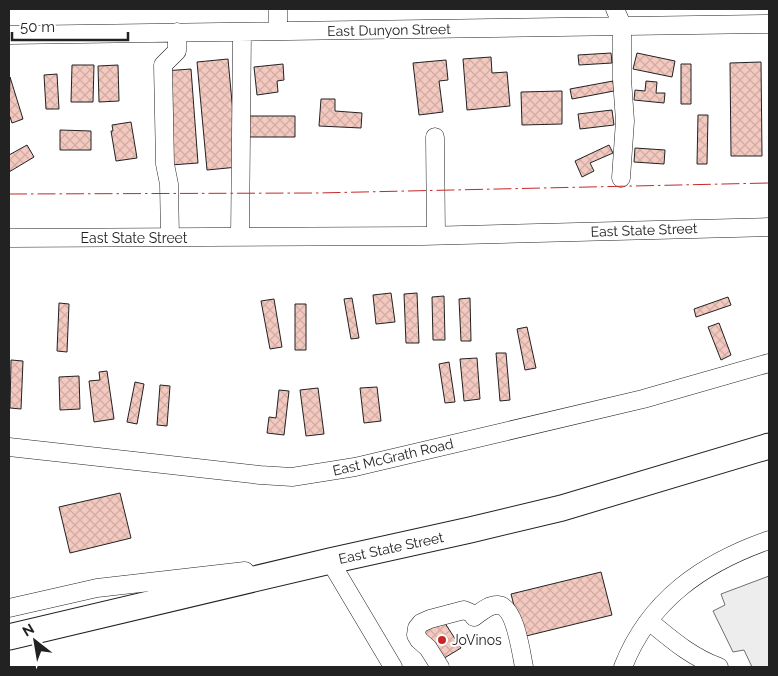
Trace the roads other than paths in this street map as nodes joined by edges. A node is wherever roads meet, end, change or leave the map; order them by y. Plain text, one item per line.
1 (278, 9) edge
2 (615, 9) edge
3 (769, 24) edge
4 (622, 25) junction
5 (278, 31) junction
6 (177, 32) junction
7 (242, 32) junction
8 (9, 35) edge
9 (435, 137) dead end
10 (621, 178) dead end
11 (769, 226) edge
12 (436, 235) junction
13 (240, 237) junction
14 (9, 238) edge
15 (170, 238) junction
16 (769, 363) edge
17 (769, 446) edge
18 (9, 447) edge
19 (769, 540) edge
20 (322, 563) junction
21 (9, 608) edge
22 (649, 621) junction
23 (9, 637) edge
24 (393, 667) edge
25 (440, 667) edge
26 (524, 667) edge
27 (622, 667) edge
28 (719, 667) edge

1 - 5 street
2 - 4 street
3 - 4 street, East Dunyon Street
4 - 5 street, East Dunyon Street
4 - 10 street
5 - 7 street, East Dunyon Street
6 - 7 street, East Dunyon Street
6 - 8 street, East Dunyon Street
6 - 15 street
7 - 13 street
9 - 12 street
11 - 12 street, East State Street
12 - 13 street, East State Street
13 - 15 street, East State Street
14 - 15 street, East State Street
16 - 18 street, East McGrath Road
17 - 20 highway, East State Street
19 - 22 street
20 - 21 street
20 - 23 highway, East State Street
20 - 24 street
22 - 27 street
22 - 28 street
25 - 26 street

